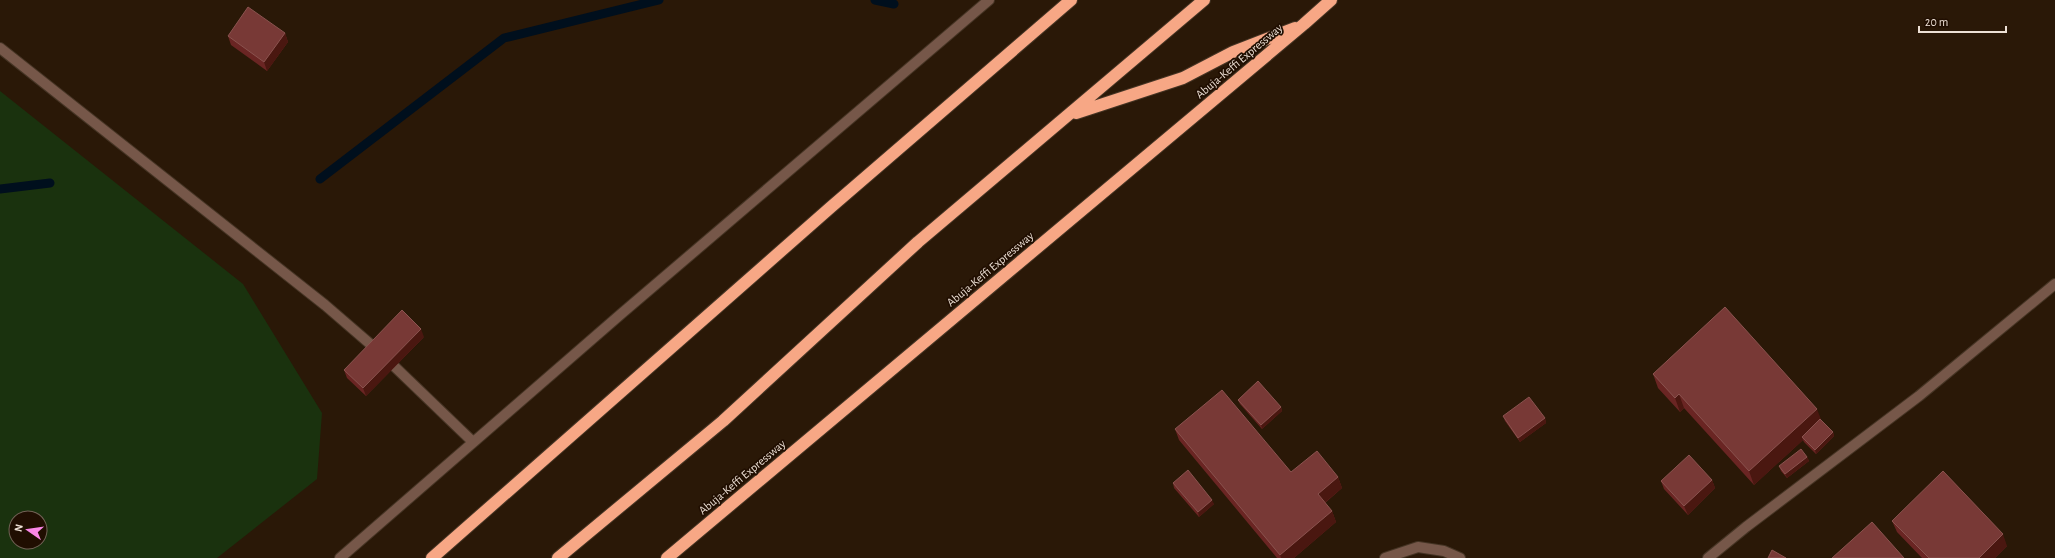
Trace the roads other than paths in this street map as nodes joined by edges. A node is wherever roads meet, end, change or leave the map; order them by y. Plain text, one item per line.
1 (989, 0) edge
2 (1071, 0) edge
3 (1204, 0) edge
4 (1331, 0) edge
5 (1304, 24) junction
6 (0, 48) edge
7 (1069, 116) junction
8 (2055, 284) edge
9 (376, 349) edge
10 (395, 366) edge
11 (473, 442) junction
12 (340, 558) edge
13 (432, 558) edge
14 (558, 558) edge
15 (666, 558) edge
16 (1385, 558) edge
17 (1460, 558) edge
18 (1708, 558) edge

1 - 11 street
2 - 13 highway
3 - 7 highway
4 - 5 highway, Abuja-Keffi Expressway
5 - 7 highway
5 - 15 highway, Abuja-Keffi Expressway
6 - 9 street
7 - 14 highway
8 - 18 street
10 - 11 street
11 - 12 street
16 - 17 street

